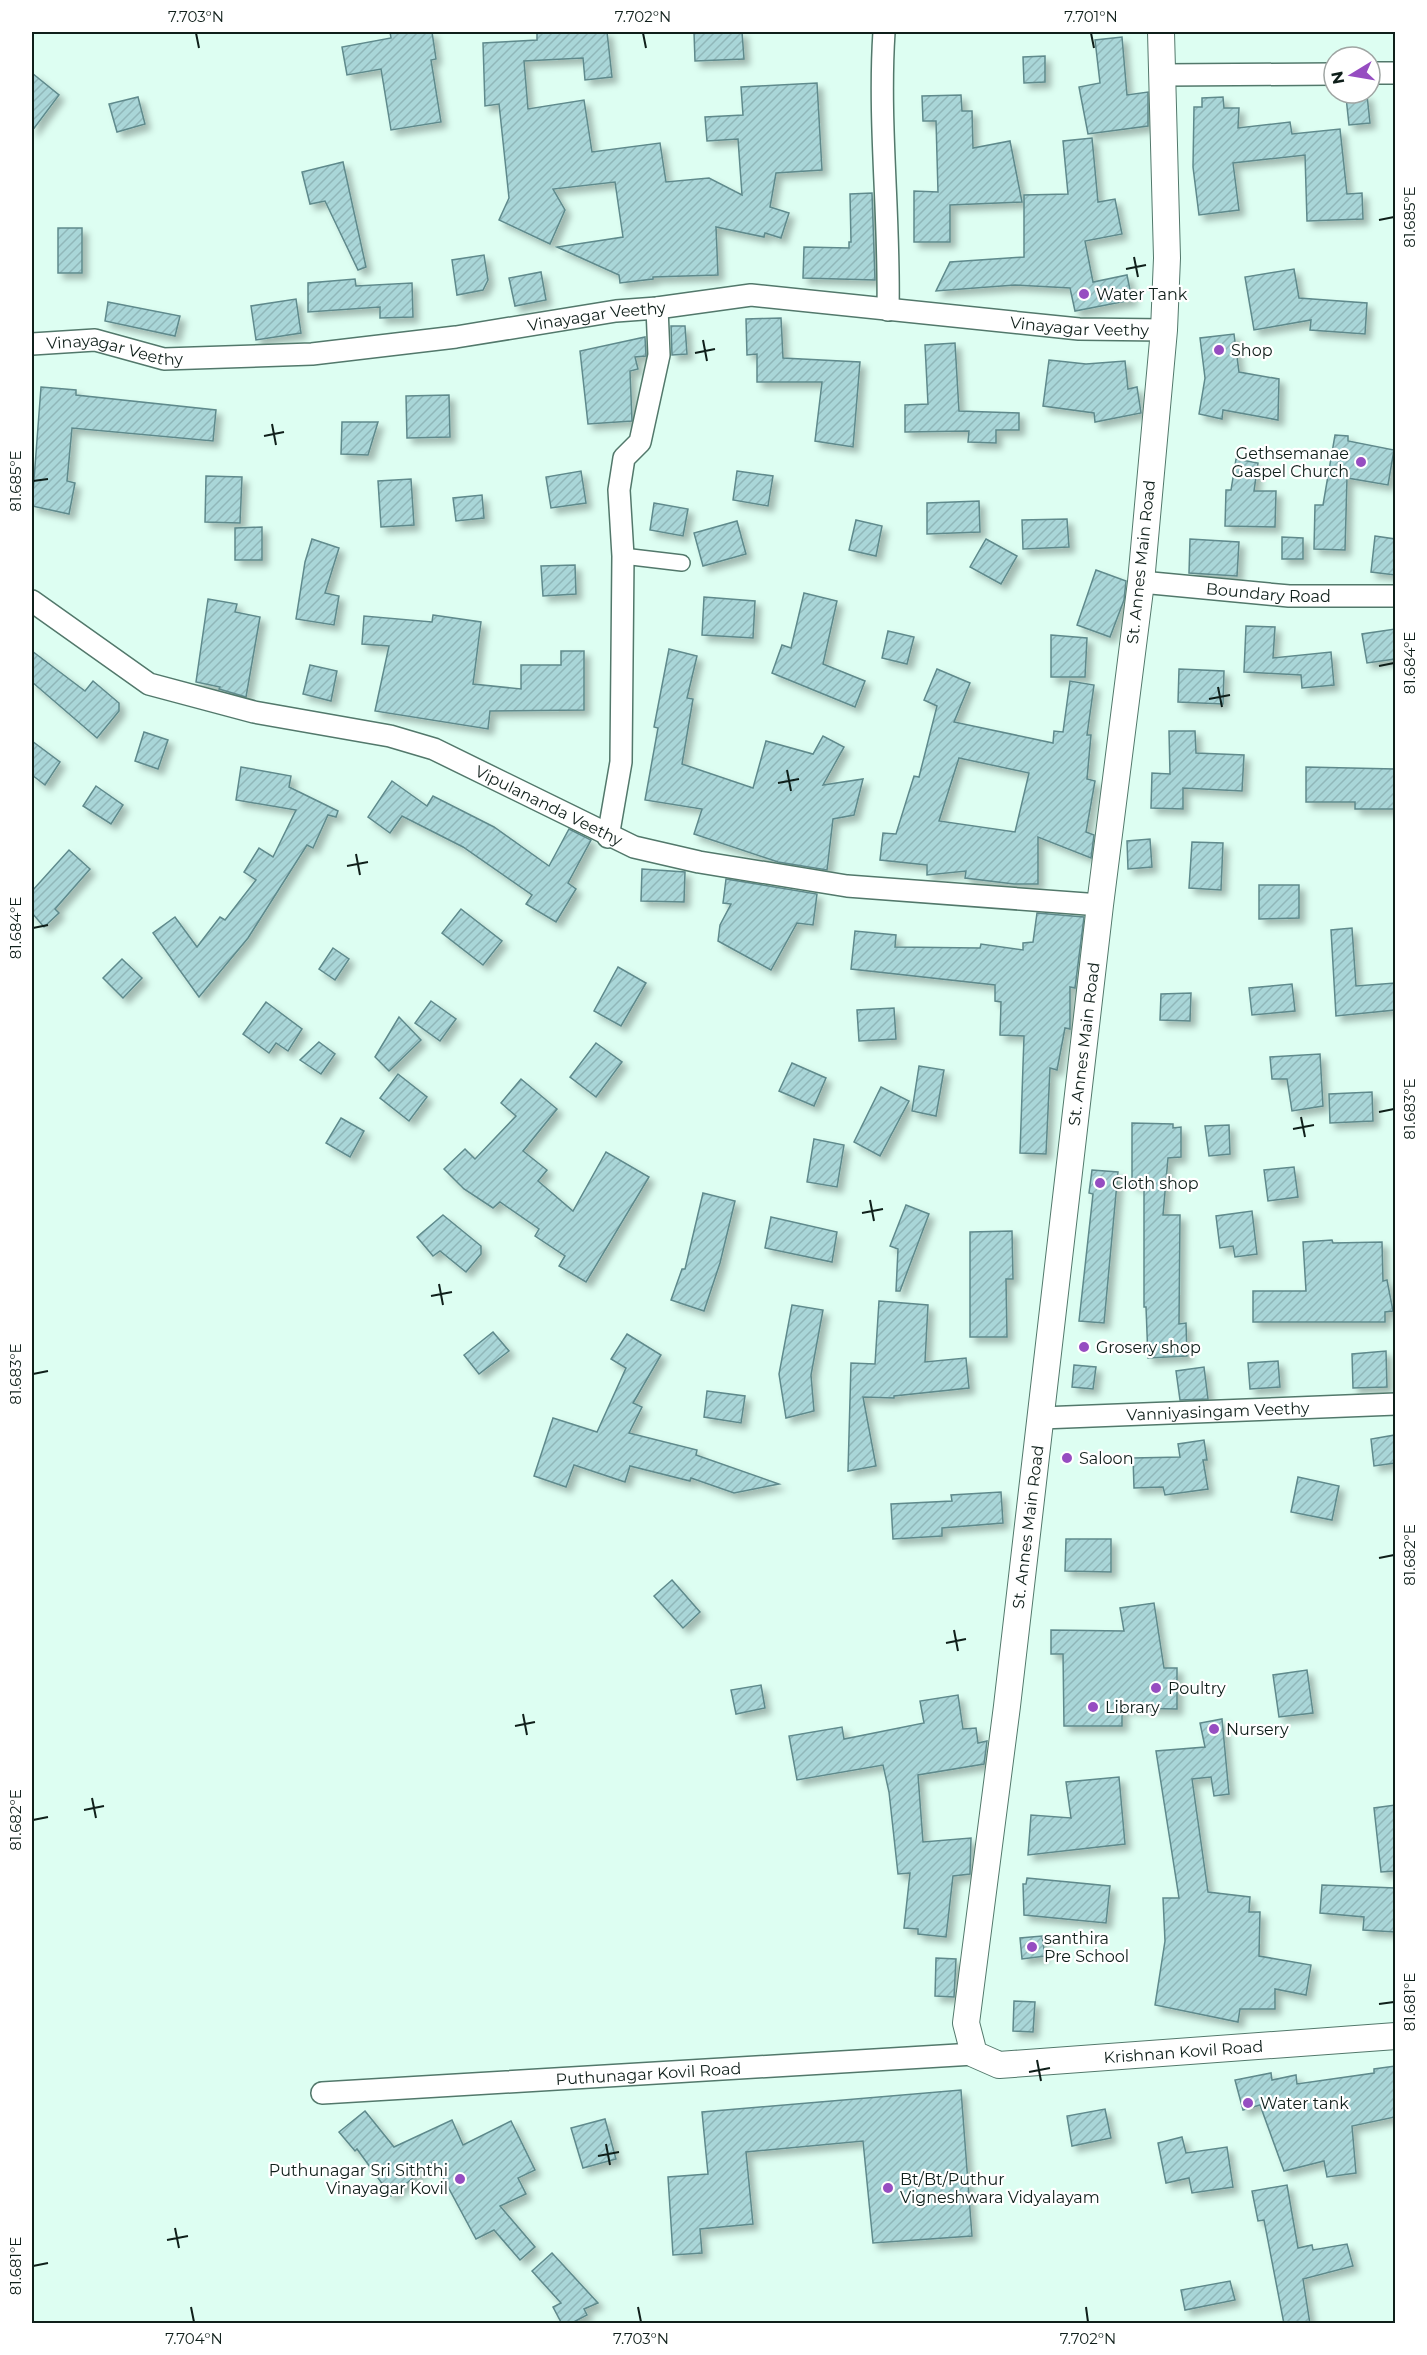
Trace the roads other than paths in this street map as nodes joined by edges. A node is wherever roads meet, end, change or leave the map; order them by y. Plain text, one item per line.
1 (884, 32) edge
2 (1161, 32) edge
3 (1322, 74) edge
4 (1164, 75) junction
5 (657, 308) junction
6 (888, 310) junction
7 (1164, 330) junction
8 (32, 344) edge
9 (623, 556) junction
10 (682, 563) dead end
11 (1141, 582) junction
12 (1395, 596) edge
13 (32, 601) edge
14 (608, 837) junction
15 (1100, 905) junction
16 (1395, 1404) edge
17 (1041, 1418) junction
18 (1395, 2036) edge
19 (974, 2054) junction
20 (322, 2092) dead end

1 - 6 street
2 - 4 street, St. Annes Main Road
3 - 4 street
4 - 7 street, St. Annes Main Road
5 - 6 street, Vinayagar Veethy
5 - 8 street, Vinayagar Veethy
5 - 9 street
6 - 7 street, Vinayagar Veethy
7 - 11 street, St. Annes Main Road
9 - 10 street
9 - 14 street
11 - 12 street, Boundary Road
11 - 15 street, St. Annes Main Road
13 - 14 street, Vipulananda Veethy
14 - 15 street, Vipulananda Veethy
15 - 17 street, St. Annes Main Road
16 - 17 street, Vanniyasingam Veethy
17 - 19 street, St. Annes Main Road
18 - 19 street, Krishnan Kovil Road
19 - 20 street, Puthunagar Kovil Road

